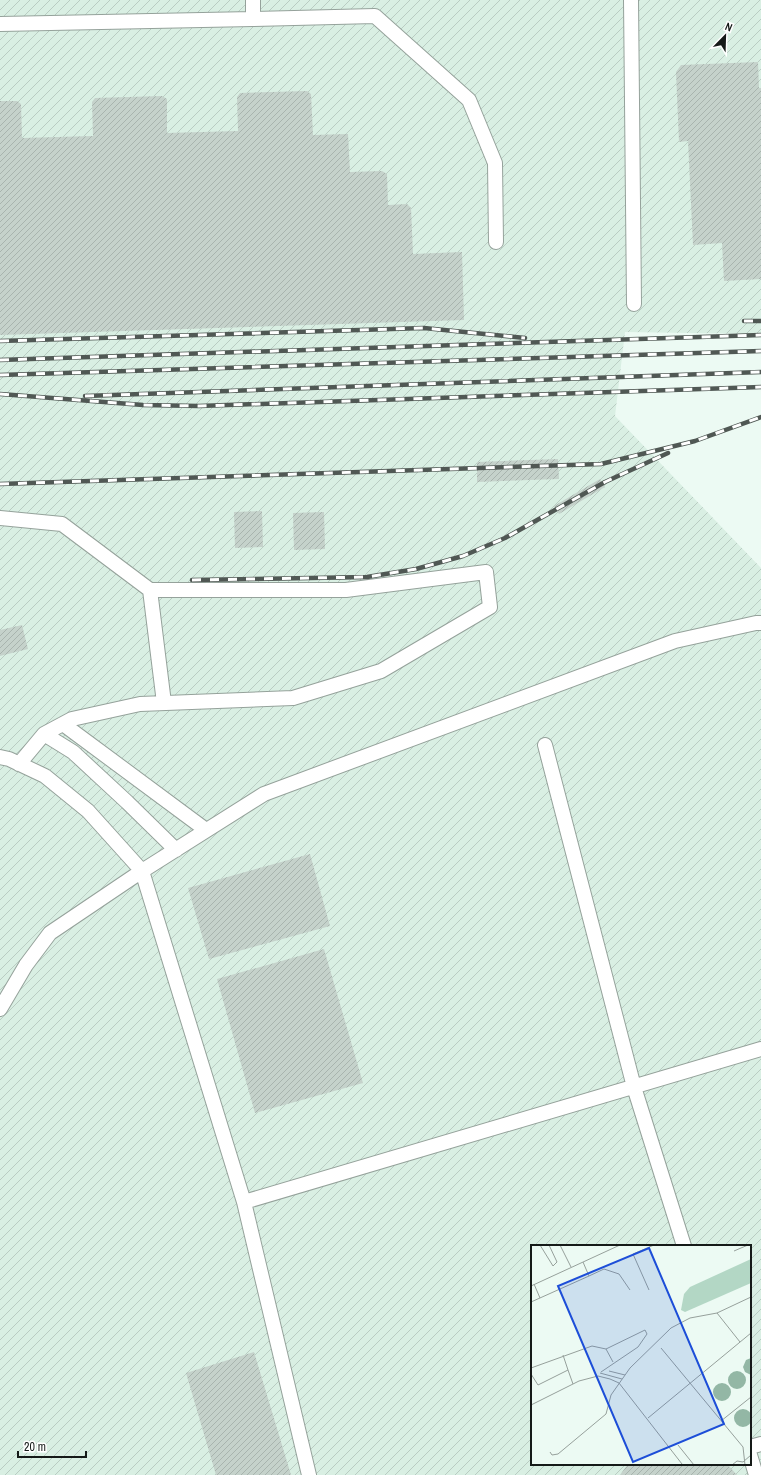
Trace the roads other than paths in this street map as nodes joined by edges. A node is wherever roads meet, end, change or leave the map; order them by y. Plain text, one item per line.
1 (253, 0) edge
2 (631, 0) edge
3 (253, 19) junction
4 (0, 24) edge
5 (496, 242) dead end
6 (634, 304) dead end
7 (0, 518) edge
8 (150, 590) junction
9 (761, 623) edge
10 (164, 703) junction
11 (63, 724) junction
12 (44, 734) junction
13 (545, 745) dead end
14 (0, 757) edge
15 (19, 764) junction
16 (206, 830) junction
17 (176, 850) junction
18 (142, 871) junction
19 (0, 1009) edge
20 (761, 1049) edge
21 (634, 1087) junction
22 (244, 1202) junction
23 (684, 1245) edge
24 (761, 1444) edge
25 (751, 1447) edge
26 (751, 1458) edge
27 (309, 1475) edge
28 (756, 1475) edge

1 - 3 lane
2 - 6 lane
3 - 4 lane
3 - 5 lane
7 - 8 lane
8 - 10 lane
8 - 10 lane
9 - 16 lane
10 - 11 lane
11 - 12 lane
11 - 16 lane
12 - 15 lane
12 - 17 lane
13 - 21 lane
14 - 15 lane
15 - 18 lane
16 - 17 lane
17 - 18 lane
18 - 19 lane
18 - 22 lane
20 - 21 lane
21 - 22 lane
21 - 23 lane
22 - 27 lane
24 - 25 lane
26 - 28 lane

